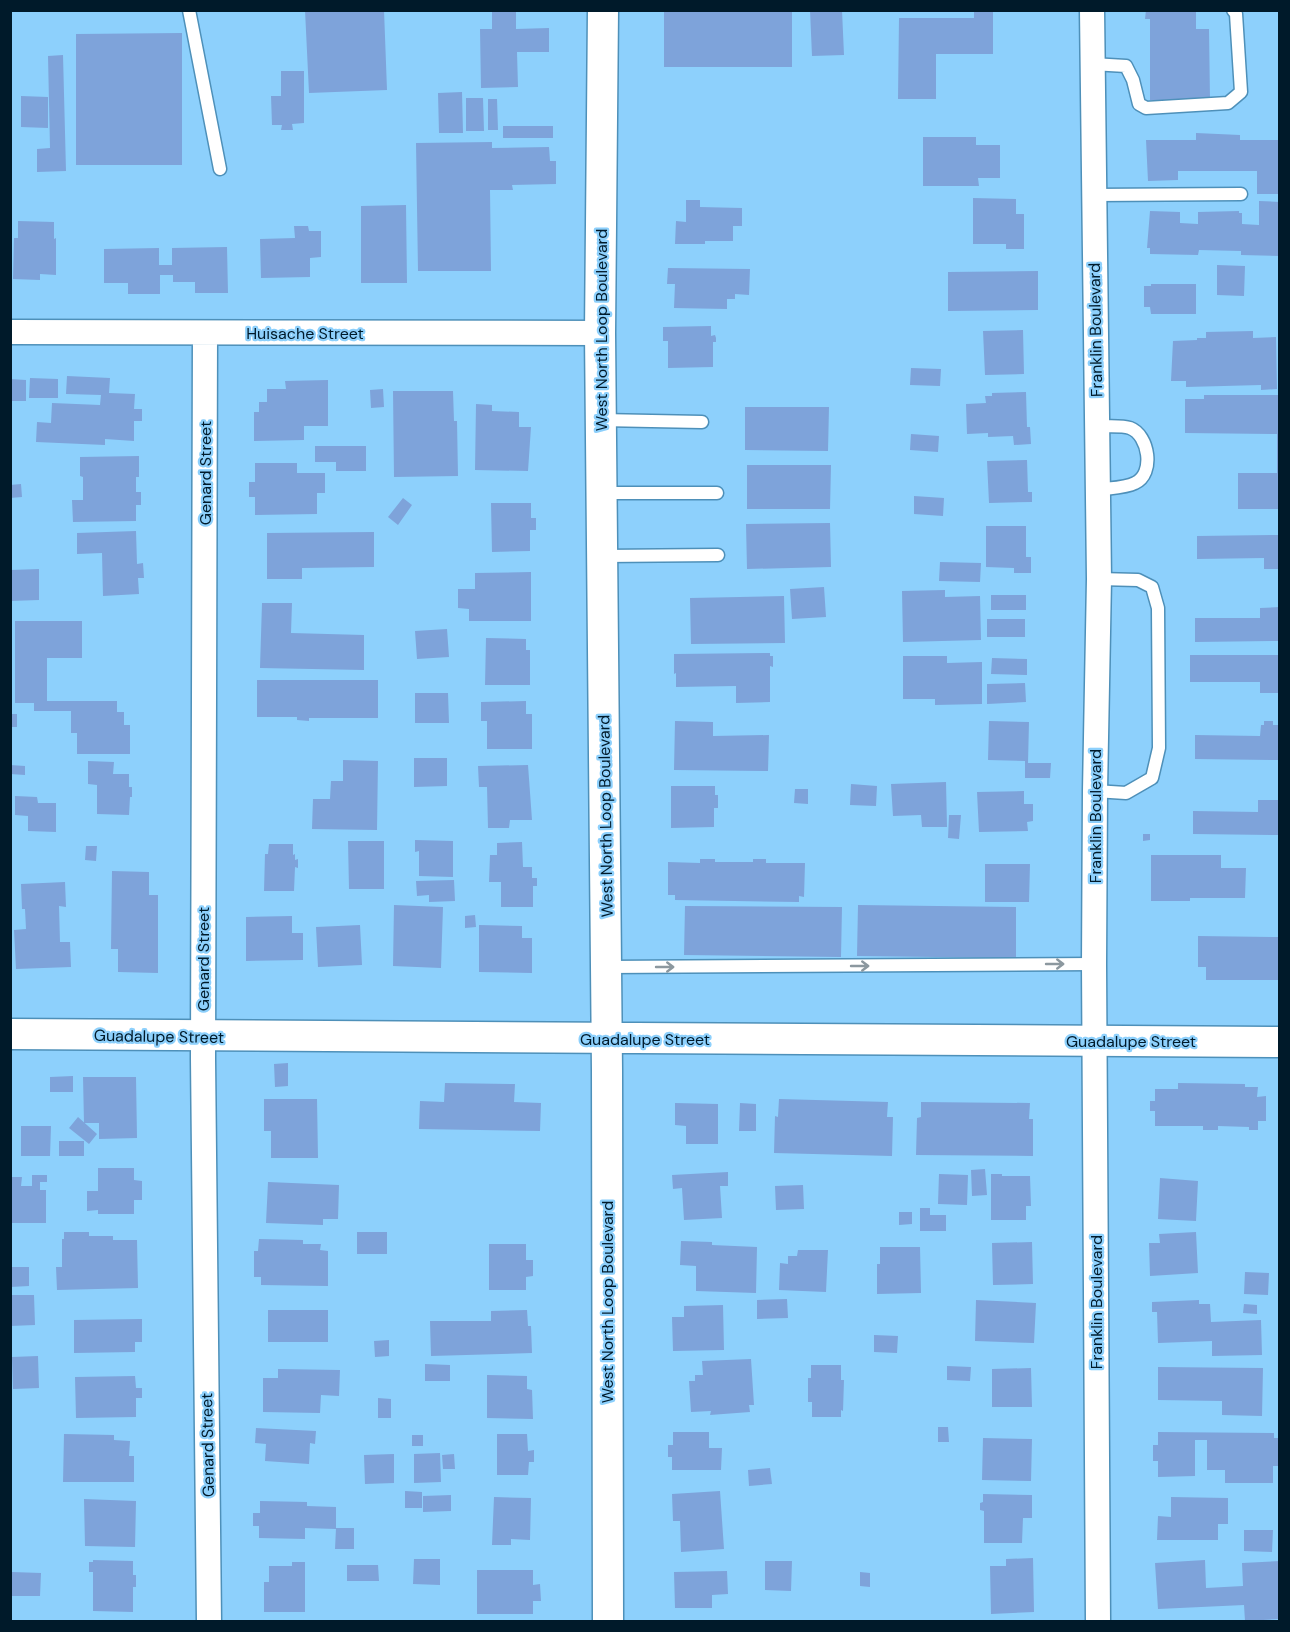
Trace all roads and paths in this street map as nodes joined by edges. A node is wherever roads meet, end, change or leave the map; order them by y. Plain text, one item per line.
1 (189, 10) edge
2 (603, 10) edge
3 (1092, 10) edge
4 (1233, 10) edge
5 (1092, 64) junction
6 (220, 169) dead end
7 (1241, 194) dead end
8 (1094, 195) junction
9 (10, 332) edge
10 (205, 333) junction
11 (600, 333) junction
12 (601, 420) junction
13 (702, 422) dead end
14 (1097, 426) junction
15 (1097, 490) junction
16 (717, 493) dead end
17 (602, 494) junction
18 (718, 555) dead end
19 (603, 556) junction
20 (1099, 579) junction
21 (1095, 791) junction
22 (1094, 964) junction
23 (607, 967) junction
24 (10, 1034) edge
25 (203, 1036) junction
26 (607, 1038) junction
27 (1096, 1041) junction
28 (1280, 1042) edge
29 (209, 1622) edge
30 (608, 1622) edge
31 (1098, 1622) edge

1 - 6 lane
2 - 11 street, West North Loop Boulevard
3 - 5 street, Franklin Boulevard
4 - 5 lane
5 - 8 street, Franklin Boulevard
7 - 8 lane
8 - 14 street, Franklin Boulevard
9 - 10 street, Huisache Street
10 - 11 street, Huisache Street
10 - 25 street, Genard Street
11 - 12 street, West North Loop Boulevard
12 - 13 lane
12 - 17 street, West North Loop Boulevard
14 - 15 street, Franklin Boulevard
14 - 15 lane
15 - 20 street, Franklin Boulevard
16 - 17 lane
17 - 19 street, West North Loop Boulevard
18 - 19 lane
19 - 23 street, West North Loop Boulevard
20 - 21 street, Franklin Boulevard
20 - 21 lane
21 - 22 street, Franklin Boulevard
23 -> 22 lane
22 - 27 street, Franklin Boulevard
23 - 26 street, West North Loop Boulevard
24 - 25 street, Guadalupe Street
25 - 26 street, Guadalupe Street
25 - 29 street, Genard Street
26 - 27 street, Guadalupe Street
26 - 30 street, West North Loop Boulevard
27 - 28 street, Guadalupe Street
27 - 31 street, Franklin Boulevard

